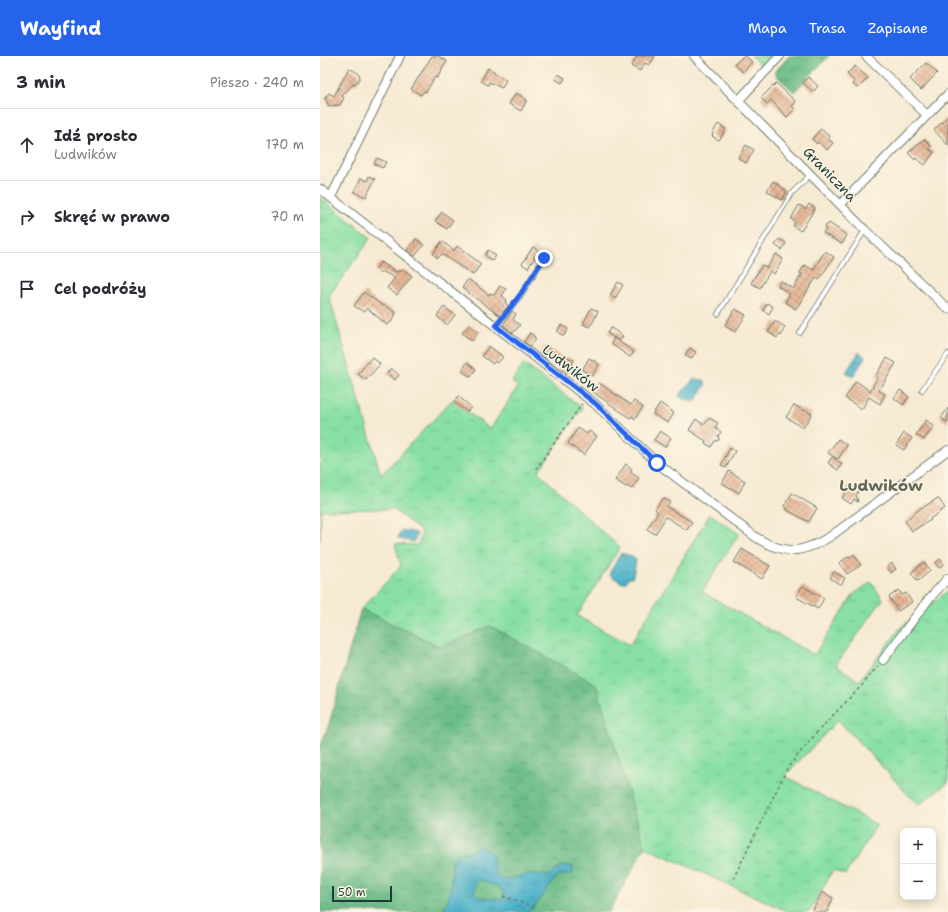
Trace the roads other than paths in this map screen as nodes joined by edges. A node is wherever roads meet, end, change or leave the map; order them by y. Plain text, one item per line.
1 (400, 56) edge
2 (694, 56) edge
3 (780, 56) edge
4 (866, 56) edge
5 (948, 94) edge
6 (739, 100) junction
7 (927, 115) junction
8 (811, 174) junction
9 (320, 189) edge
10 (331, 197) junction
11 (841, 204) junction
12 (865, 230) junction
13 (544, 258) dead end
14 (948, 310) edge
15 (718, 314) dead end
16 (496, 326) junction
17 (800, 333) dead end
18 (948, 354) edge
19 (922, 390) dead end
20 (948, 450) edge
21 (948, 578) edge
22 (883, 660) road end

1 - 10 street
2 - 6 street, Graniczna
3 - 6 street
4 - 7 street
5 - 7 street
6 - 8 street, Graniczna
7 - 11 street
8 - 11 street, Graniczna
8 - 15 lane
9 - 10 street, Ludwików
10 - 16 street, Ludwików
11 - 12 street, Graniczna
12 - 14 street, Graniczna
12 - 17 lane
13 - 16 lane
16 - 20 street, Ludwików
18 - 19 lane
21 - 22 street

